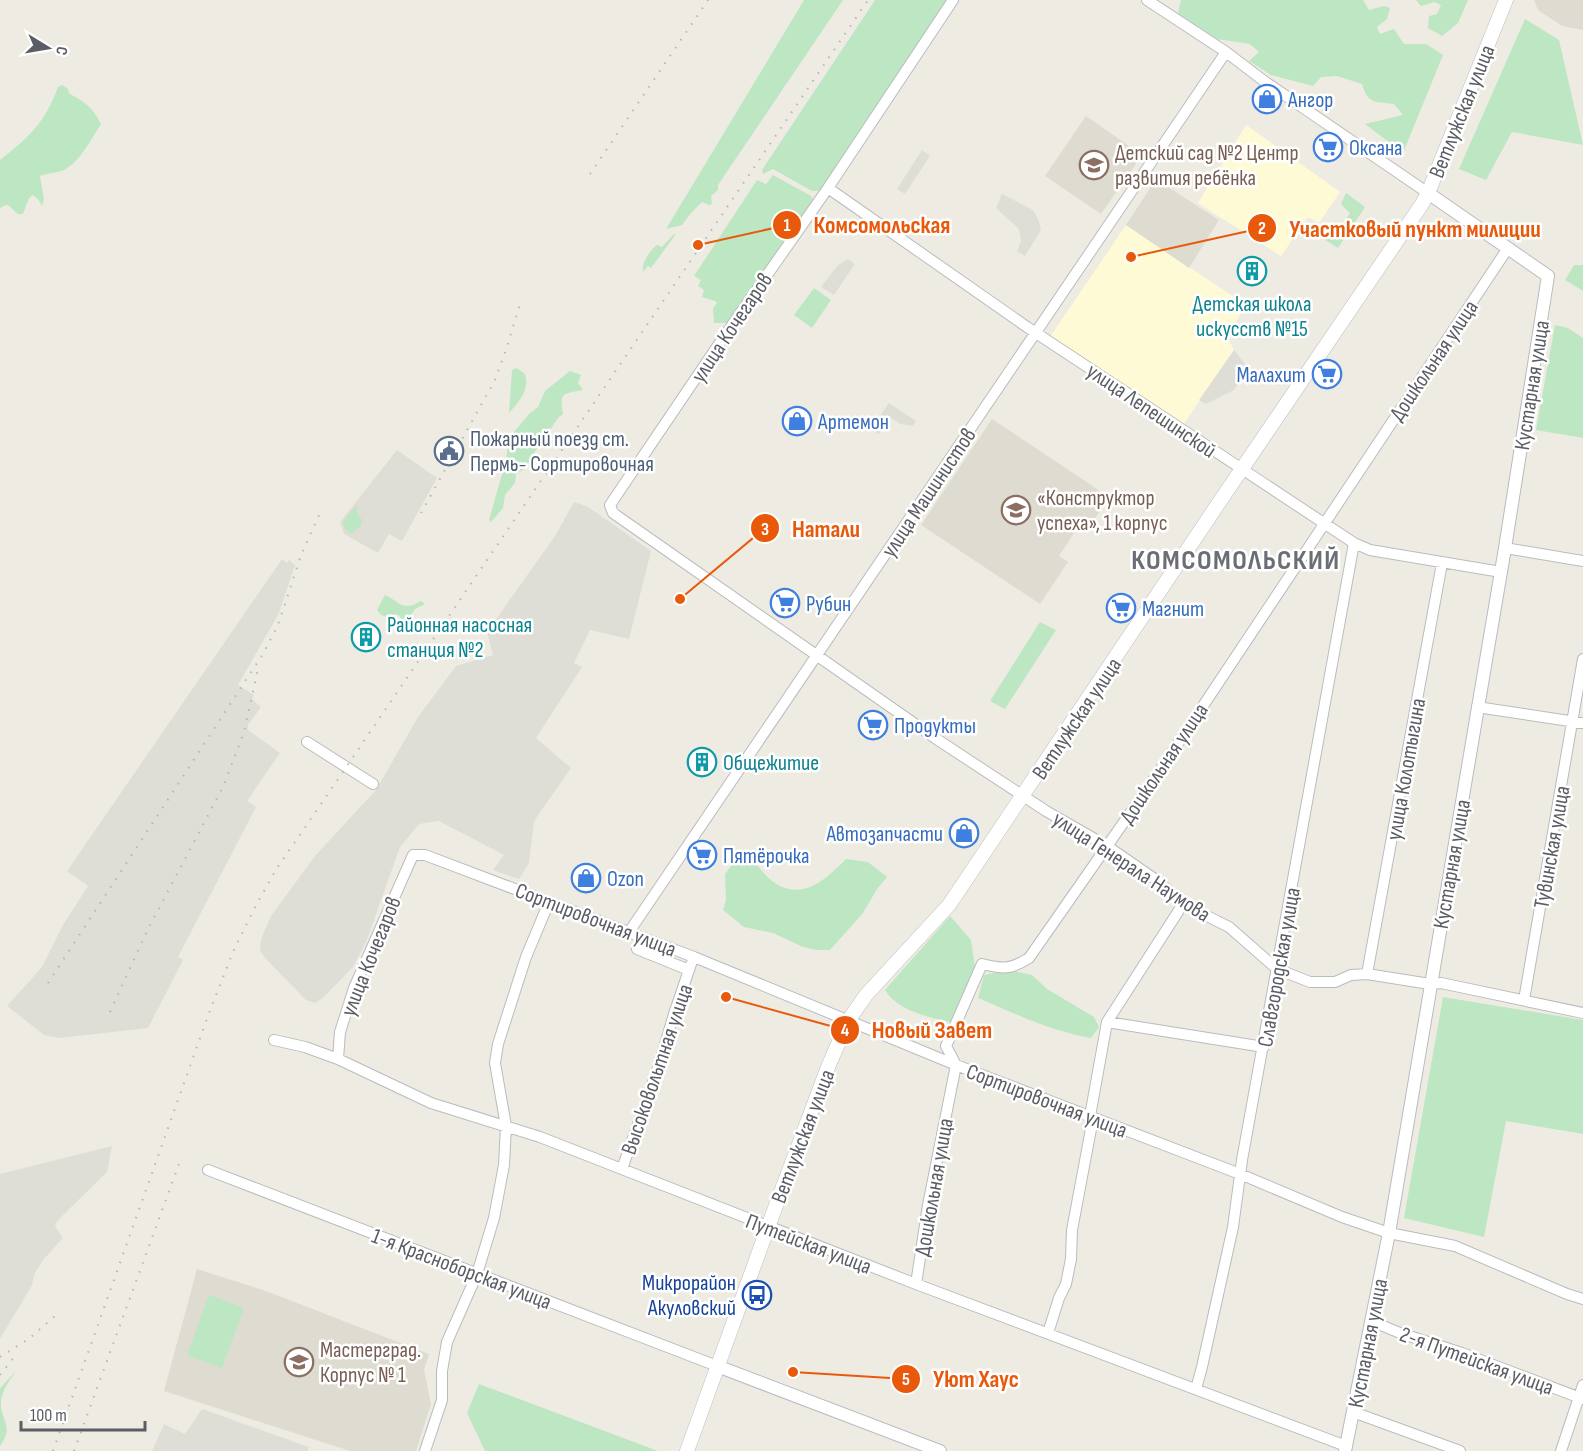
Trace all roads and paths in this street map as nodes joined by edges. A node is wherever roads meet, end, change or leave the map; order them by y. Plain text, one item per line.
1 (952, 0) edge
2 (1147, 0) edge
3 (1506, 0) edge
4 (1226, 52) junction
5 (828, 188) junction
6 (1428, 193) junction
7 (1508, 248) junction
8 (1036, 333) junction
9 (1241, 469) junction
10 (610, 505) joint
11 (1323, 524) junction
12 (1354, 543) junction
13 (1505, 549) junction
14 (1583, 561) edge
15 (1442, 563) junction
16 (1501, 572) junction
17 (817, 657) junction
18 (1583, 659) edge
19 (1477, 707) junction
20 (1578, 722) edge
21 (307, 742) dead end
22 (373, 784) dead end
23 (1024, 797) junction
24 (1107, 846) junction
25 (413, 855) joint
26 (549, 902) junction
27 (1184, 904) junction
28 (629, 932) junction
29 (637, 949) dead end
30 (694, 957) junction
31 (1277, 969) junction
32 (689, 970) junction
33 (1367, 974) junction
34 (1430, 984) junction
35 (1524, 1000) junction
36 (1583, 1013) edge
37 (848, 1021) junction
38 (1107, 1022) junction
39 (274, 1040) dead end
40 (1264, 1047) junction
41 (338, 1059) junction
42 (956, 1065) junction
43 (1090, 1116) junction
44 (506, 1126) junction
45 (622, 1169) junction
46 (208, 1170) dead end
47 (1240, 1174) junction
48 (768, 1227) junction
49 (1389, 1233) junction
50 (477, 1274) junction
51 (916, 1284) junction
52 (1583, 1299) edge
53 (1371, 1321) junction
54 (1048, 1333) junction
55 (717, 1366) junction
56 (1583, 1385) edge
57 (1196, 1389) junction
58 (1580, 1398) edge
59 (1353, 1412) junction
60 (1345, 1449) edge
61 (425, 1451) edge
62 (687, 1451) edge
63 (940, 1451) edge
64 (1460, 1451) edge
65 (1561, 1451) edge

1 - 5 street, улица Кочегаров
2 - 4 street
3 - 6 main road, Ветлужская улица
4 - 6 street
4 - 8 street, улица Машинистов
5 - 8 street, улица Лепешинской
5 - 10 street, улица Кочегаров
6 - 7 street
6 - 9 main road, Ветлужская улица
7 - 11 street, Дошкольная улица
7 - 13 street, Кустарная улица
8 - 9 street, улица Лепешинской
8 - 17 street, улица Машинистов
9 - 11 street, улица Лепешинской
9 - 23 main road, Ветлужская улица
10 - 17 street, улица Генерала Наумова
11 - 12 street, улица Лепешинской
11 - 24 street, Дошкольная улица
12 - 15 street, улица Лепешинской
12 - 31 street, Славгородская улица
13 - 14 street
13 - 16 street, Кустарная улица
15 - 16 street, улица Лепешинской
15 - 33 street, улица Колотыгина
16 - 19 street, Кустарная улица
17 - 23 street, улица Генерала Наумова
17 - 28 street, улица Машинистов
18 - 20 street, Тувинская улица
19 - 20 street
19 - 34 street, Кустарная улица
20 - 35 street, Тувинская улица
21 - 22 street
23 - 24 street, улица Генерала Наумова
23 - 37 main road, Ветлужская улица
24 - 27 street, улица Генерала Наумова
24 - 42 street, Дошкольная улица
25 - 26 street, Сортировочная улица
25 - 41 street, улица Кочегаров
26 - 28 street, Сортировочная улица
26 - 44 street
27 - 31 street, улица Генерала Наумова
27 - 38 street
28 - 30 street, Сортировочная улица
29 - 32 street, Высоковольтная улица
30 - 32 street, Высоковольтная улица
30 - 37 street, Сортировочная улица
31 - 33 street, улица Генерала Наумова
31 - 40 street, Славгородская улица
32 - 45 street, Высоковольтная улица
33 - 34 street, улица Генерала Наумова
34 - 35 street, улица Генерала Наумова
34 - 49 street, Кустарная улица
35 - 36 street, улица Генерала Наумова
37 - 42 street, Сортировочная улица
37 - 48 main road, Ветлужская улица
38 - 40 street
38 - 43 street
39 - 41 street, Путейская улица
40 - 47 street, Славгородская улица
41 - 44 street, Путейская улица
42 - 43 street, Сортировочная улица
42 - 51 street, Дошкольная улица
43 - 47 street, Сортировочная улица
43 - 54 street
44 - 45 street, Путейская улица
44 - 50 street
45 - 48 street, Путейская улица
46 - 50 street, 1-я Красноборская улица
47 - 49 street, Сортировочная улица
47 - 57 street, Славгородская улица
48 - 51 street, Путейская улица
48 - 55 main road, Ветлужская улица
49 - 52 street, Сортировочная улица
49 - 53 street, Кустарная улица
50 - 55 street, 1-я Красноборская улица
50 - 61 street
51 - 54 street, Путейская улица
53 - 58 street, 2-я Путейская улица
53 - 59 street, Кустарная улица
54 - 57 street, Путейская улица
55 - 62 main road, Ветлужская улица
55 - 63 street
56 - 58 street
57 - 60 street, Путейская улица
58 - 65 street
59 - 60 street, Кустарная улица
59 - 64 street

